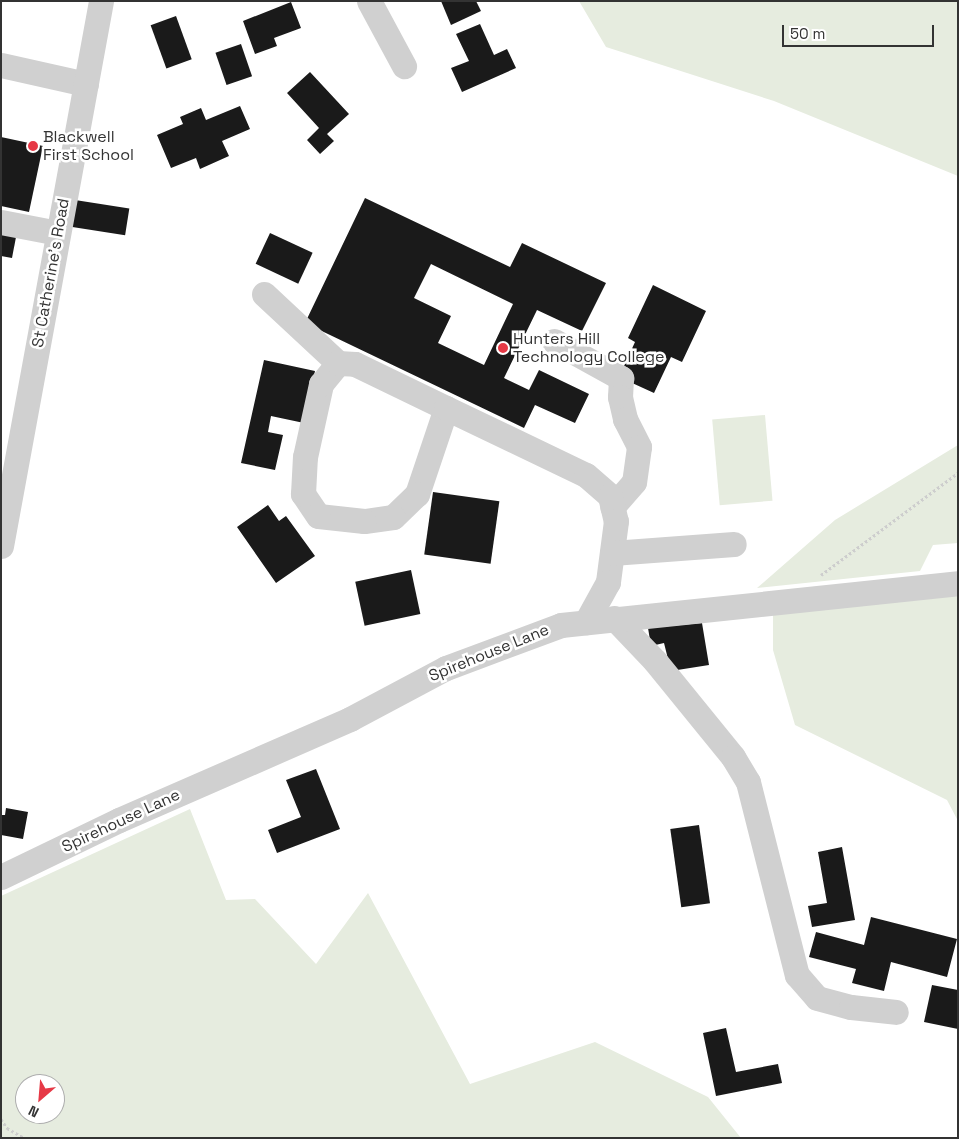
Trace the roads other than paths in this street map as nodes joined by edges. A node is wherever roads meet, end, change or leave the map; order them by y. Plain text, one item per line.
1 (101, 1) edge
2 (369, 1) edge
3 (1, 65) edge
4 (404, 66) dead end
5 (86, 84) junction
6 (1, 222) edge
7 (58, 233) junction
8 (264, 294) dead end
9 (554, 341) dead end
10 (338, 364) junction
11 (446, 408) junction
12 (612, 507) junction
13 (734, 544) dead end
14 (1, 546) edge
15 (612, 553) junction
16 (958, 583) edge
17 (614, 618) junction
18 (586, 622) junction
19 (1, 877) edge
20 (896, 1012) dead end

1 - 5 street, St Catherine's Road
2 - 4 street
3 - 5 street
5 - 7 street, St Catherine's Road
6 - 7 street
7 - 14 street, St Catherine's Road
8 - 10 street
9 - 12 street
10 - 11 street
10 - 11 street
11 - 12 street
12 - 15 street
13 - 15 street
15 - 18 street
16 - 17 street, Spirehouse Lane
17 - 18 street, Spirehouse Lane
17 - 20 street
18 - 19 street, Spirehouse Lane

